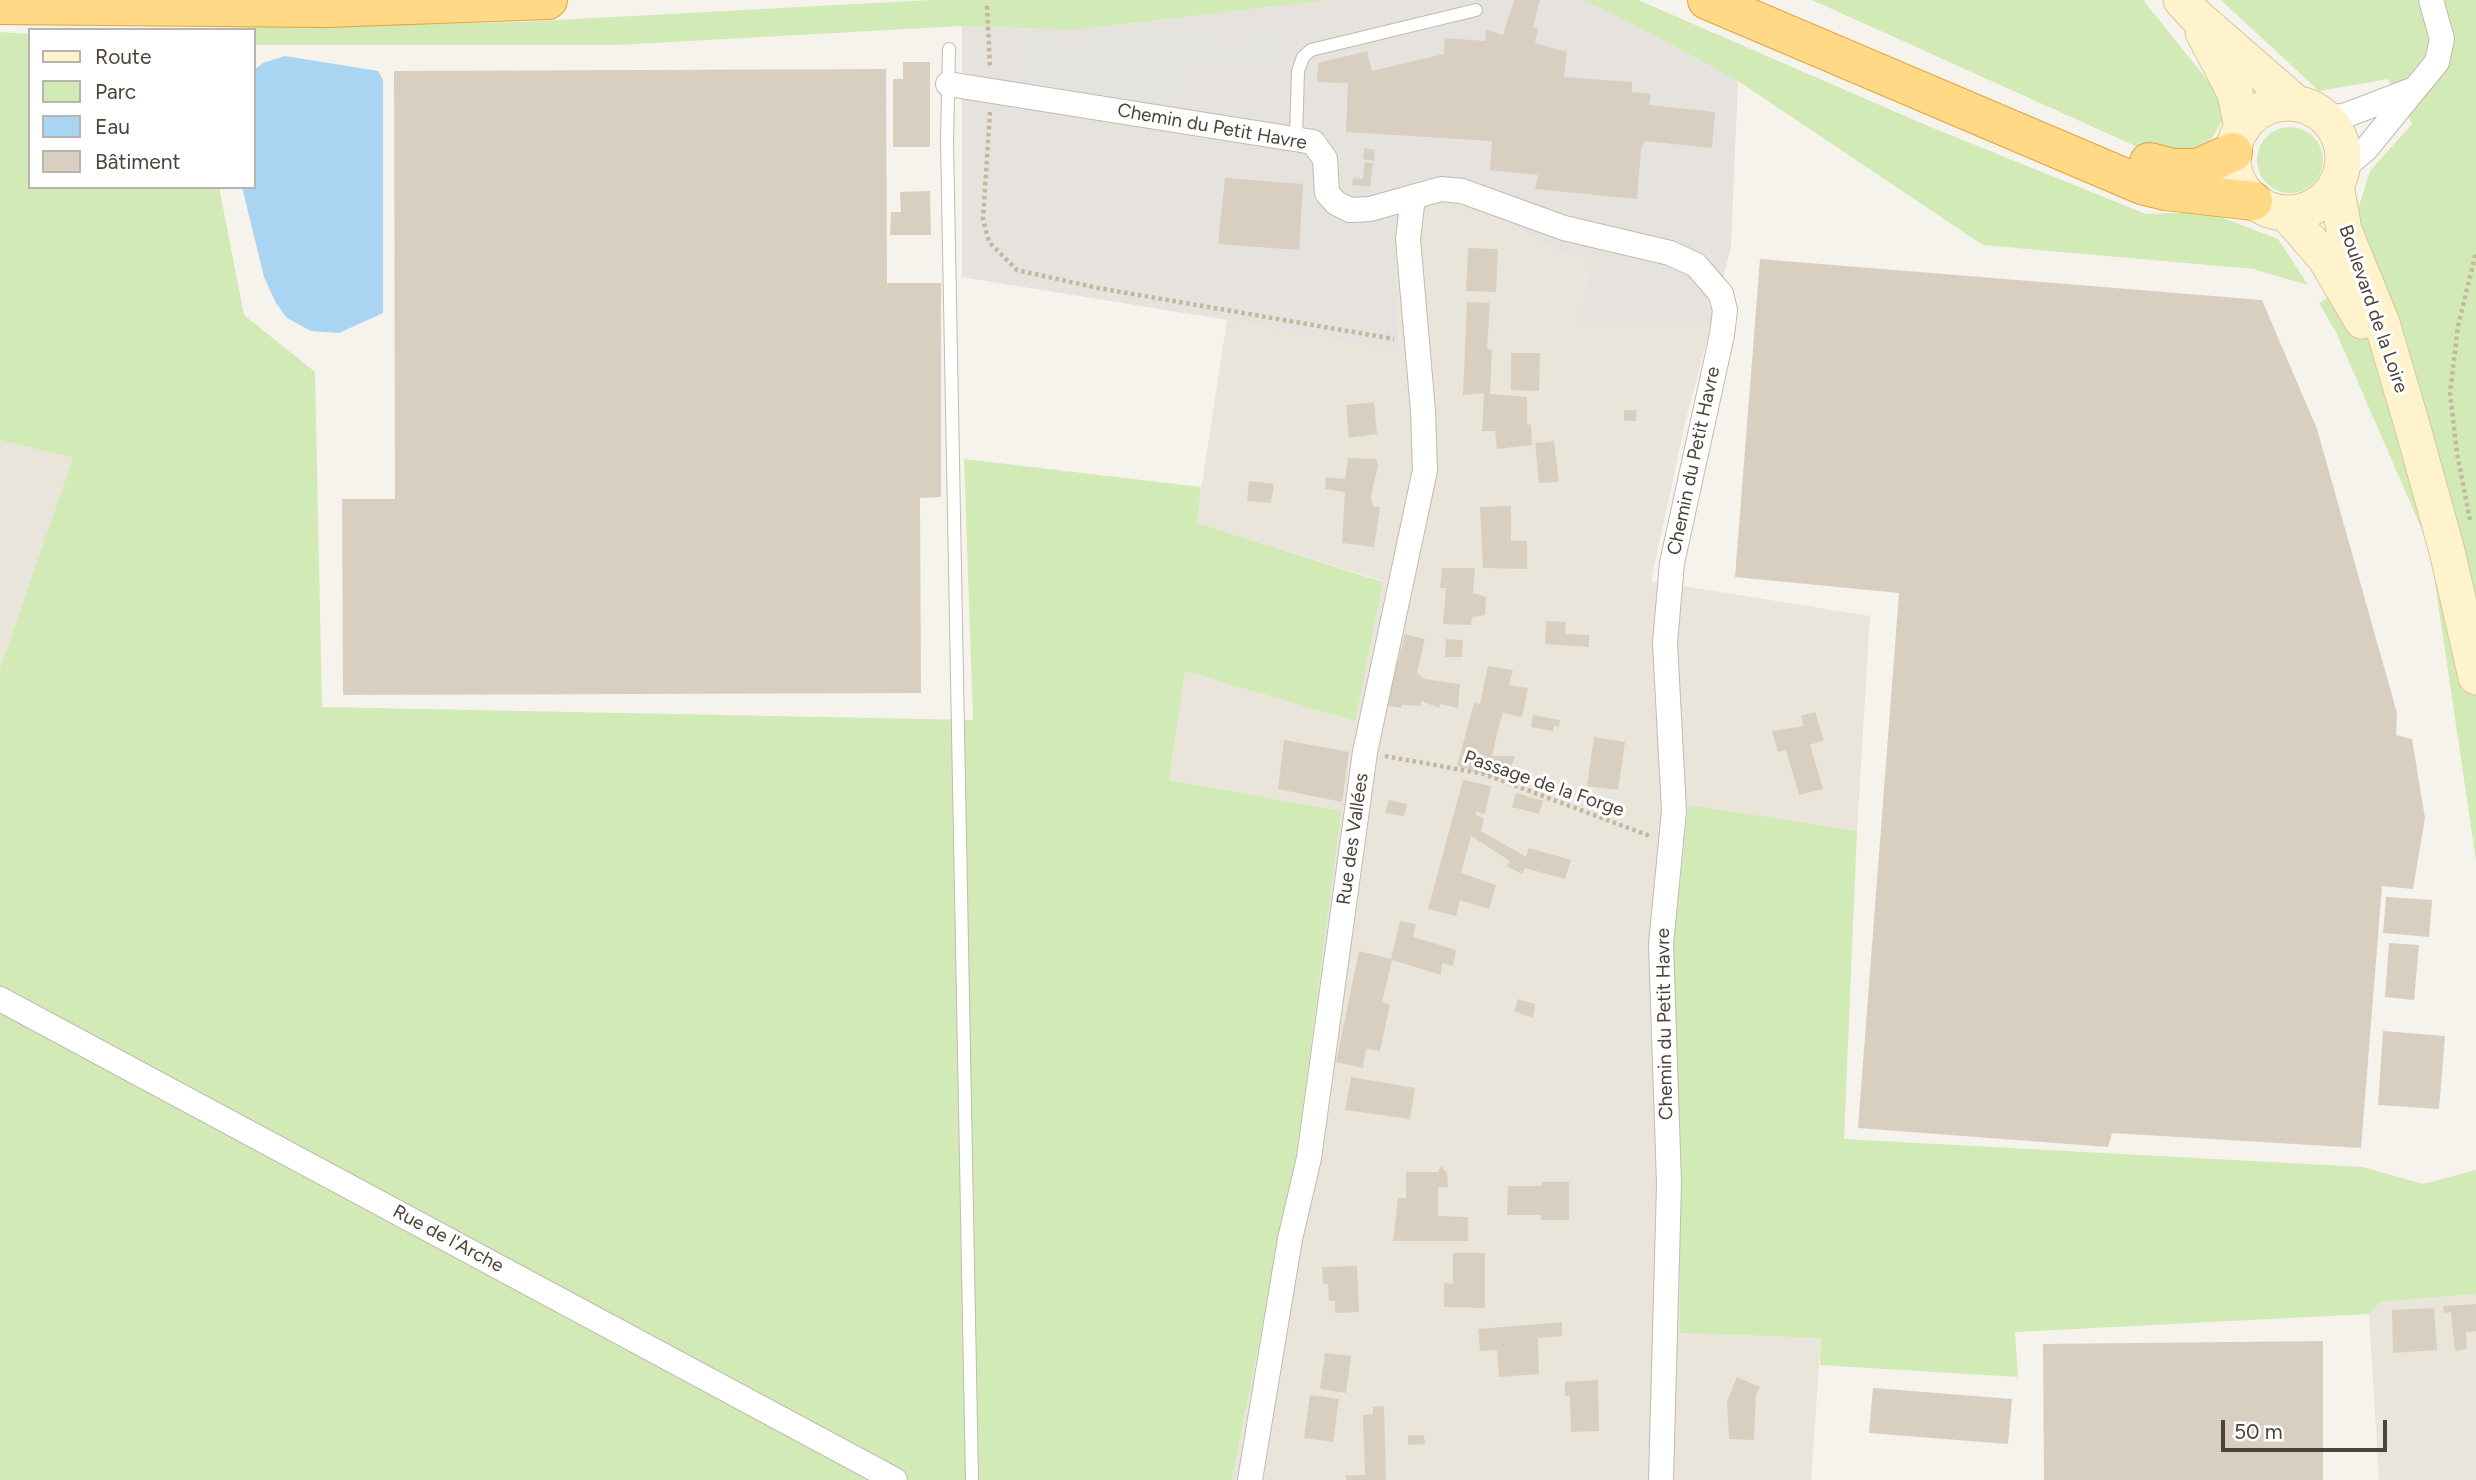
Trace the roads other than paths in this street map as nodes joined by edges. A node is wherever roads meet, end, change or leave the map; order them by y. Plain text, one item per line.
1 (548, 0) edge
2 (1707, 0) edge
3 (1763, 0) edge
4 (2431, 0) edge
5 (0, 5) edge
6 (2188, 8) edge
7 (1476, 10) dead end
8 (949, 49) dead end
9 (948, 83) junction
10 (2413, 90) junction
11 (2311, 110) junction
12 (1296, 138) junction
13 (2237, 140) junction
14 (2338, 178) junction
15 (1413, 197) junction
16 (2270, 207) junction
17 (2414, 432) junction
18 (2476, 677) edge
19 (0, 999) edge
20 (895, 1480) edge
21 (972, 1480) edge
22 (1250, 1480) edge
23 (1661, 1480) edge

1 - 5 highway
2 - 16 highway
3 - 13 highway
4 - 10 street
6 - 11 main road
6 - 13 main road
7 - 12 lane
8 - 9 lane
9 - 12 street, Chemin du Petit Havre
9 - 21 lane
10 - 11 street
10 - 14 street
11 - 13 main road
11 - 14 main road
12 - 15 street, Chemin du Petit Havre
13 - 16 main road
14 - 16 main road
14 - 17 main road, Boulevard de la Loire
15 - 22 street, Rue des Vallées
15 - 23 street, Chemin du Petit Havre
16 - 17 main road, Boulevard de la Loire
17 - 18 main road, Boulevard de la Loire
19 - 20 street, Rue de l'Arche

